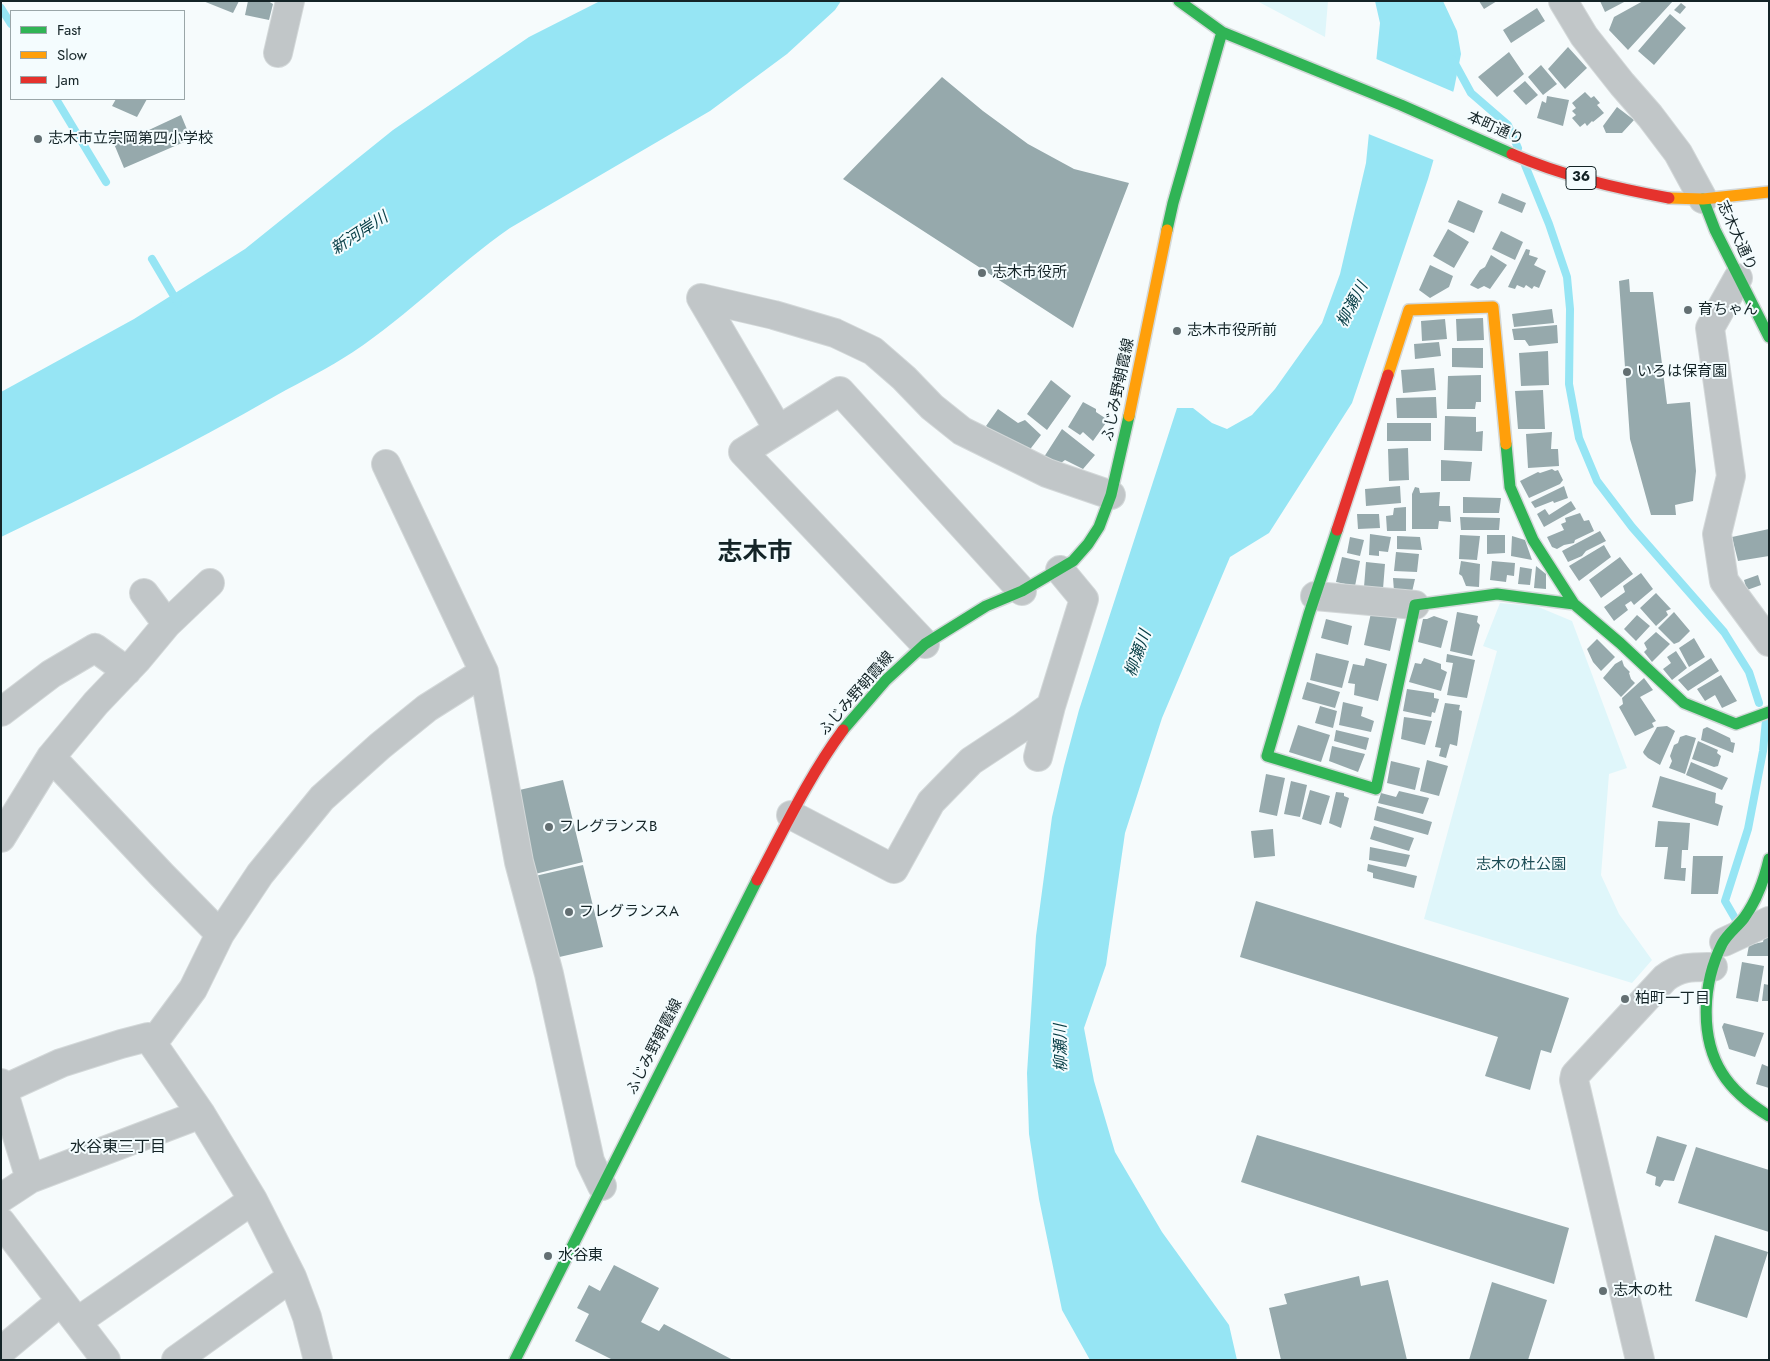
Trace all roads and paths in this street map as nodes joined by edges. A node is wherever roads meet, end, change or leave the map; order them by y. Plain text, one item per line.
1 (290, 1) edge
2 (1180, 1) edge
3 (1563, 1) edge
4 (1222, 32) junction
5 (278, 53) dead end
6 (1769, 192) edge
7 (1704, 199) junction
8 (1738, 278) junction
9 (1769, 337) edge
10 (778, 429) junction
11 (386, 464) dead end
12 (1111, 495) junction
13 (1060, 570) junction
14 (210, 583) dead end
15 (1022, 590) junction
16 (144, 593) dead end
17 (1316, 596) junction
18 (1415, 604) junction
19 (1574, 604) junction
20 (167, 624) junction
21 (1769, 642) edge
22 (925, 644) junction
23 (127, 671) junction
24 (484, 672) junction
25 (1051, 706) junction
26 (1, 712) edge
27 (1769, 712) edge
28 (51, 757) junction
29 (1038, 757) dead end
30 (791, 816) junction
31 (5, 826) edge
32 (1769, 860) edge
33 (1769, 921) edge
34 (220, 934) junction
35 (1724, 942) junction
36 (1712, 967) junction
37 (153, 1043) junction
38 (3, 1086) edge
39 (202, 1114) junction
40 (1769, 1116) edge
41 (30, 1179) junction
42 (602, 1186) junction
43 (1, 1198) edge
44 (253, 1200) junction
45 (1, 1222) edge
46 (292, 1277) junction
47 (69, 1312) junction
48 (1, 1351) edge
49 (106, 1360) edge
50 (176, 1360) edge
51 (318, 1360) edge
52 (515, 1360) edge
53 (1640, 1360) edge

1 - 5 street
2 - 4 main road, 36
3 - 7 street
4 - 7 main road, 本町通り / 36
4 - 12 main road, ふじみ野朝霞線
6 - 7 main road, 本町通り / 36
7 - 8 main road, 志木大通り
8 - 9 main road, 志木大通り
8 - 21 street
10 - 12 street
10 - 15 street
10 - 22 street
11 - 24 street
12 - 13 main road, ふじみ野朝霞線
13 - 15 main road, ふじみ野朝霞線
13 - 25 street
14 - 20 street
15 - 22 main road, ふじみ野朝霞線
16 - 20 street
17 - 18 street
17 - 18 main road
17 - 19 main road
18 - 19 main road
19 - 27 main road
20 - 23 street
22 - 30 main road, ふじみ野朝霞線
23 - 26 street
23 - 28 street
24 - 34 street
24 - 42 street
25 - 29 street
25 - 30 street
28 - 31 street
28 - 34 street
30 - 42 main road, ふじみ野朝霞線
32 - 35 main road
33 - 35 street
34 - 37 street
35 - 36 main road
36 - 40 main road
36 - 53 street
37 - 38 street
37 - 39 street
38 - 41 street
39 - 41 street
39 - 44 street
41 - 43 street
42 - 52 main road, ふじみ野朝霞線
44 - 46 street
44 - 47 street
45 - 47 street
46 - 50 street
46 - 51 street
47 - 48 street
47 - 49 street

